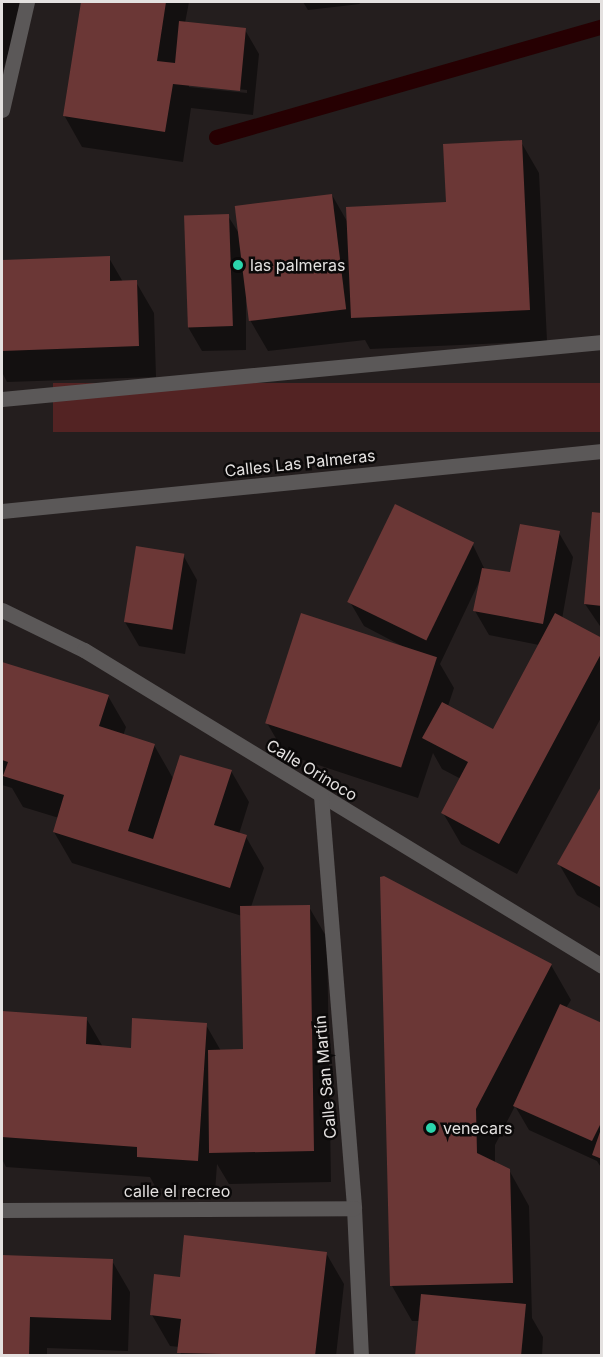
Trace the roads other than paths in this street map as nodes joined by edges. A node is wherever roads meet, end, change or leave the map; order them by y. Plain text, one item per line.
1 (27, 2) edge
2 (2, 110) edge
3 (602, 342) edge
4 (2, 399) edge
5 (602, 451) edge
6 (2, 511) edge
7 (2, 610) edge
8 (321, 796) junction
9 (602, 966) edge
10 (354, 1208) junction
11 (2, 1210) edge
12 (361, 1356) edge

1 - 2 street
3 - 4 street
5 - 6 street, Calles Las Palmeras
7 - 8 street, Calle Orinoco
8 - 9 street, Calle Orinoco
8 - 10 street, Calle San Martín
10 - 11 street, calle el recreo
10 - 12 street, Calle San Martín

